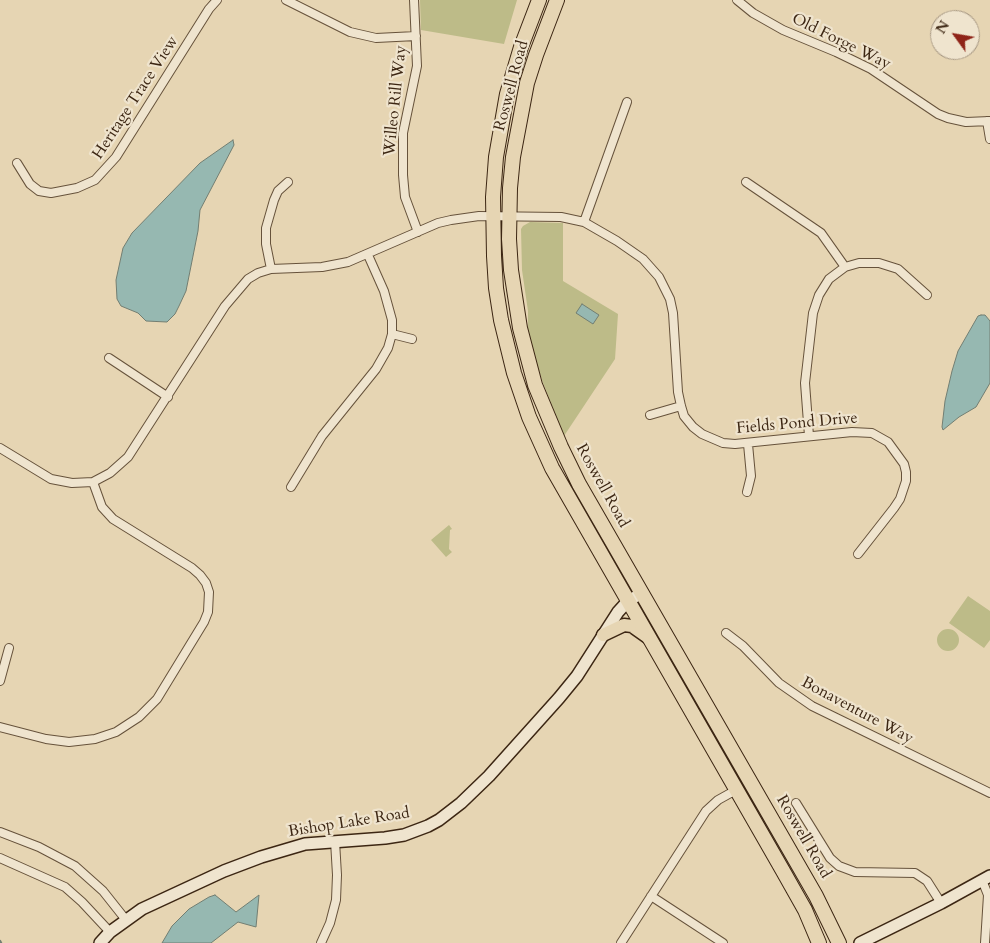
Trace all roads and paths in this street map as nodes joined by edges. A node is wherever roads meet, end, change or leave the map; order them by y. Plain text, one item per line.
1 (217, 0) edge
2 (286, 0) edge
3 (414, 0) edge
4 (539, 0) edge
5 (557, 0) edge
6 (737, 0) edge
7 (416, 36) junction
8 (627, 102) dead end
9 (988, 121) edge
10 (990, 139) edge
11 (17, 163) dead end
12 (288, 182) dead end
13 (746, 182) dead end
14 (492, 216) junction
15 (509, 216) junction
16 (584, 222) junction
17 (418, 232) junction
18 (368, 255) junction
19 (844, 267) junction
20 (270, 269) junction
21 (927, 295) dead end
22 (392, 334) junction
23 (412, 339) dead end
24 (109, 358) dead end
25 (168, 397) junction
26 (681, 406) junction
27 (650, 415) dead end
28 (810, 436) junction
29 (748, 444) junction
30 (0, 448) edge
31 (93, 482) junction
32 (291, 487) dead end
33 (747, 492) dead end
34 (858, 554) dead end
35 (642, 593) junction
36 (628, 601) junction
37 (726, 633) dead end
38 (604, 635) junction
39 (650, 638) junction
40 (9, 648) dead end
41 (0, 680) edge
42 (0, 727) edge
43 (736, 790) junction
44 (990, 793) edge
45 (796, 804) dead end
46 (0, 832) edge
47 (335, 842) junction
48 (0, 858) edge
49 (986, 878) edge
50 (651, 896) junction
51 (941, 903) junction
52 (126, 920) junction
53 (110, 932) junction
54 (100, 943) edge
55 (321, 943) edge
56 (621, 943) edge
57 (723, 943) edge
58 (819, 943) edge
59 (839, 943) edge
60 (860, 943) edge
61 (985, 943) edge

1 - 11 street, Heritage Trace View
2 - 7 street
3 - 7 street, Willeo Rill Way
4 - 14 highway, Roswell Road
5 - 15 highway, Roswell Road
6 - 9 street, Old Forge Way
7 - 17 street, Willeo Rill Way
8 - 16 street
9 - 10 street
12 - 20 street
13 - 19 street
14 - 15 street, Fields Pond Drive
14 - 17 street, Fields Pond Drive
14 - 36 highway, Roswell Road
15 - 16 street, Fields Pond Drive
15 - 35 highway, Roswell Road
16 - 26 street, Fields Pond Drive
17 - 18 street, Fields Pond Drive
18 - 20 street, Fields Pond Drive
18 - 22 street
19 - 21 street
19 - 28 street
20 - 25 street
22 - 23 street
22 - 32 street
24 - 25 street
25 - 31 street
26 - 27 street
26 - 29 street, Fields Pond Drive
28 - 29 street, Fields Pond Drive
28 - 34 street, Fields Pond Drive
29 - 33 street
30 - 31 street
31 - 42 street
35 - 36 street, Bishop Lake Road
35 - 59 highway, Roswell Road
36 - 38 street, Bishop Lake Road
36 - 39 highway, Roswell Road
37 - 44 street, Bonaventure Way
38 - 39 main road
38 - 47 street, Bishop Lake Road
39 - 43 highway, Roswell Road
40 - 41 street
43 - 50 street
43 - 58 highway, Roswell Road
45 - 51 street
46 - 52 street
47 - 52 street, Bishop Lake Road
47 - 55 street
48 - 53 street
49 - 51 street
49 - 61 street
50 - 56 street
50 - 57 street
51 - 60 street
52 - 53 street, Bishop Lake Road
53 - 54 street, Bishop Lake Road

